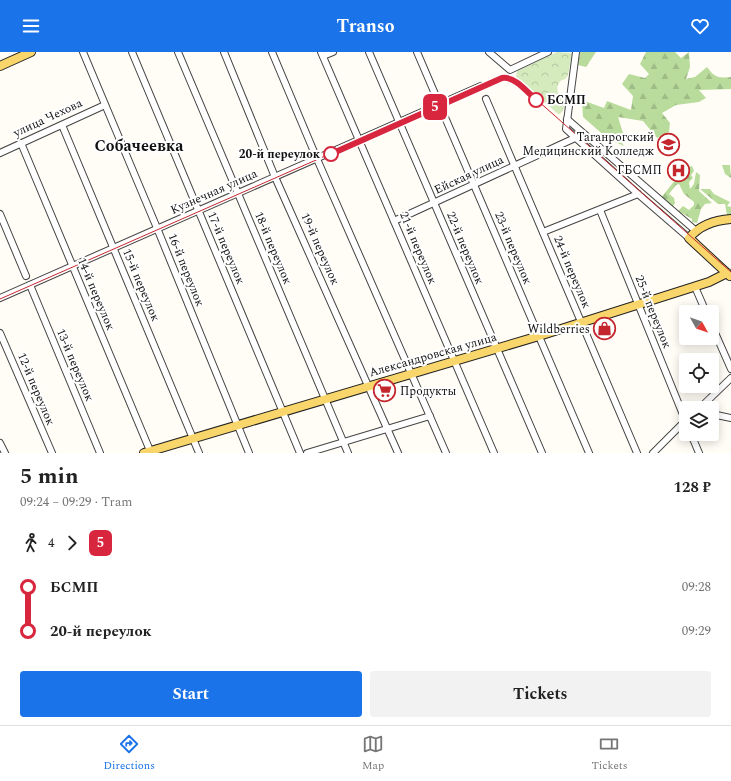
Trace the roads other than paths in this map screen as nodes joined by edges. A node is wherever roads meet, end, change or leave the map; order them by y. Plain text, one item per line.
1 (31, 52) edge
2 (83, 52) edge
3 (132, 52) edge
4 (178, 52) edge
5 (224, 52) edge
6 (272, 52) edge
7 (333, 52) edge
8 (369, 52) edge
9 (417, 52) edge
10 (489, 52) edge
11 (531, 52) edge
12 (548, 52) edge
13 (576, 52) edge
14 (322, 54) edge
15 (534, 59) junction
16 (0, 66) edge
17 (481, 86) dead end
18 (486, 99) dead end
19 (439, 104) junction
20 (105, 105) junction
21 (567, 119) junction
22 (399, 122) junction
23 (62, 124) junction
24 (575, 138) junction
25 (359, 140) junction
26 (21, 143) junction
27 (0, 153) edge
28 (317, 158) junction
29 (515, 166) junction
30 (276, 177) junction
31 (474, 185) junction
32 (237, 193) junction
33 (638, 194) junction
34 (434, 203) junction
35 (600, 210) junction
36 (198, 211) junction
37 (0, 214) edge
38 (731, 218) edge
39 (394, 221) junction
40 (157, 229) junction
41 (696, 231) junction
42 (543, 232) junction
43 (689, 238) junction
44 (114, 248) junction
45 (73, 266) junction
46 (729, 275) edge
47 (26, 276) dead end
48 (30, 285) junction
49 (695, 287) junction
50 (0, 298) edge
51 (638, 305) junction
52 (703, 305) edge
53 (582, 323) junction
54 (0, 333) edge
55 (539, 336) junction
56 (719, 342) edge
57 (497, 348) junction
58 (454, 361) junction
59 (731, 369) edge
60 (412, 373) junction
61 (731, 378) edge
62 (369, 386) junction
63 (326, 399) junction
64 (707, 401) edge
65 (679, 404) edge
66 (283, 412) junction
67 (719, 415) edge
68 (430, 416) junction
69 (731, 418) edge
70 (237, 425) junction
71 (679, 428) edge
72 (387, 429) junction
73 (193, 438) junction
74 (694, 441) edge
75 (344, 442) junction
76 (0, 443) edge
77 (148, 452) edge
78 (5, 453) edge
79 (52, 453) edge
80 (100, 453) edge
81 (199, 453) edge
82 (248, 453) edge
83 (300, 453) edge
84 (307, 453) edge
85 (348, 453) edge
86 (398, 453) edge
87 (446, 453) edge
88 (494, 453) edge
89 (542, 453) edge
90 (589, 453) edge
91 (637, 453) edge
92 (653, 453) edge
93 (699, 453) edge

1 - 16 main road
2 - 20 street, 16-й переулок
3 - 36 street, 17-й переулок
4 - 32 street, 18-й переулок
5 - 30 street, 19-й переулок
6 - 28 street
7 - 14 street
8 - 22 street, 22-й переулок
9 - 19 street, 23-й переулок
10 - 15 street
11 - 15 street
12 - 15 street
13 - 21 street
14 - 25 street, 21-й переулок
17 - 19 street, Кузнечная улица
18 - 29 street, 24-й переулок
19 - 22 street, Кузнечная улица
19 - 31 street, 23-й переулок
20 - 23 street, улица Чехова
20 - 40 street, 16-й переулок
21 - 24 street
21 - 41 street
22 - 25 street, Кузнечная улица
22 - 34 street, 22-й переулок
23 - 26 street, улица Чехова
23 - 44 street, 15-й переулок
24 - 29 street, Ейская улица
24 - 33 street
25 - 28 street, Кузнечная улица
25 - 39 street, 21-й переулок
26 - 27 street, улица Чехова
26 - 45 street, 14-й переулок
28 - 30 street, Кузнечная улица
28 - 60 street
29 - 31 street, Ейская улица
29 - 42 street, 24-й переулок
30 - 32 street, Кузнечная улица
30 - 62 street, 19-й переулок
31 - 34 street, Ейская улица
31 - 55 street, 23-й переулок
32 - 36 street, Кузнечная улица
32 - 63 street, 18-й переулок
33 - 35 street
33 - 43 street
34 - 39 street, Ейская улица
34 - 57 street, 22-й переулок
35 - 42 street
35 - 51 street, 25-й переулок
36 - 40 street, Кузнечная улица
36 - 66 street, 17-й переулок
37 - 47 street
38 - 41 main road
39 - 58 street, 21-й переулок
40 - 44 street, Кузнечная улица
40 - 70 street, 16-й переулок
41 - 43 main road
42 - 53 street, 24-й переулок
43 - 46 main road
44 - 45 street, Кузнечная улица
44 - 73 street, 15-й переулок
45 - 48 street, Кузнечная улица
45 - 77 street, 14-й переулок
46 - 49 main road, Александровская улица
48 - 50 street, Кузнечная улица
48 - 80 street, 13-й переулок
49 - 51 main road, Александровская улица
49 - 52 street
51 - 53 main road, Александровская улица
51 - 65 street, 25-й переулок
53 - 55 main road, Александровская улица
53 - 91 street, 24-й переулок
54 - 79 street, 12-й переулок
55 - 57 main road, Александровская улица
55 - 90 street, 23-й переулок
56 - 59 street
57 - 58 main road, Александровская улица
57 - 89 street, 22-й переулок
58 - 60 main road, Александровская улица
58 - 88 street, 21-й переулок
60 - 62 main road, Александровская улица
60 - 68 street
61 - 64 street
62 - 63 main road, Александровская улица
62 - 72 street, 19-й переулок
63 - 66 main road, Александровская улица
63 - 75 street, 18-й переулок
66 - 70 main road, Александровская улица
66 - 83 street, 17-й переулок
67 - 69 street
68 - 72 street
68 - 87 street
70 - 73 main road, Александровская улица
70 - 82 street, 16-й переулок
71 - 92 street
72 - 75 street
72 - 86 street, 19-й переулок
73 - 77 main road, Александровская улица
73 - 81 street, 15-й переулок
74 - 93 street
75 - 84 street
75 - 85 street, 18-й переулок
76 - 78 street

